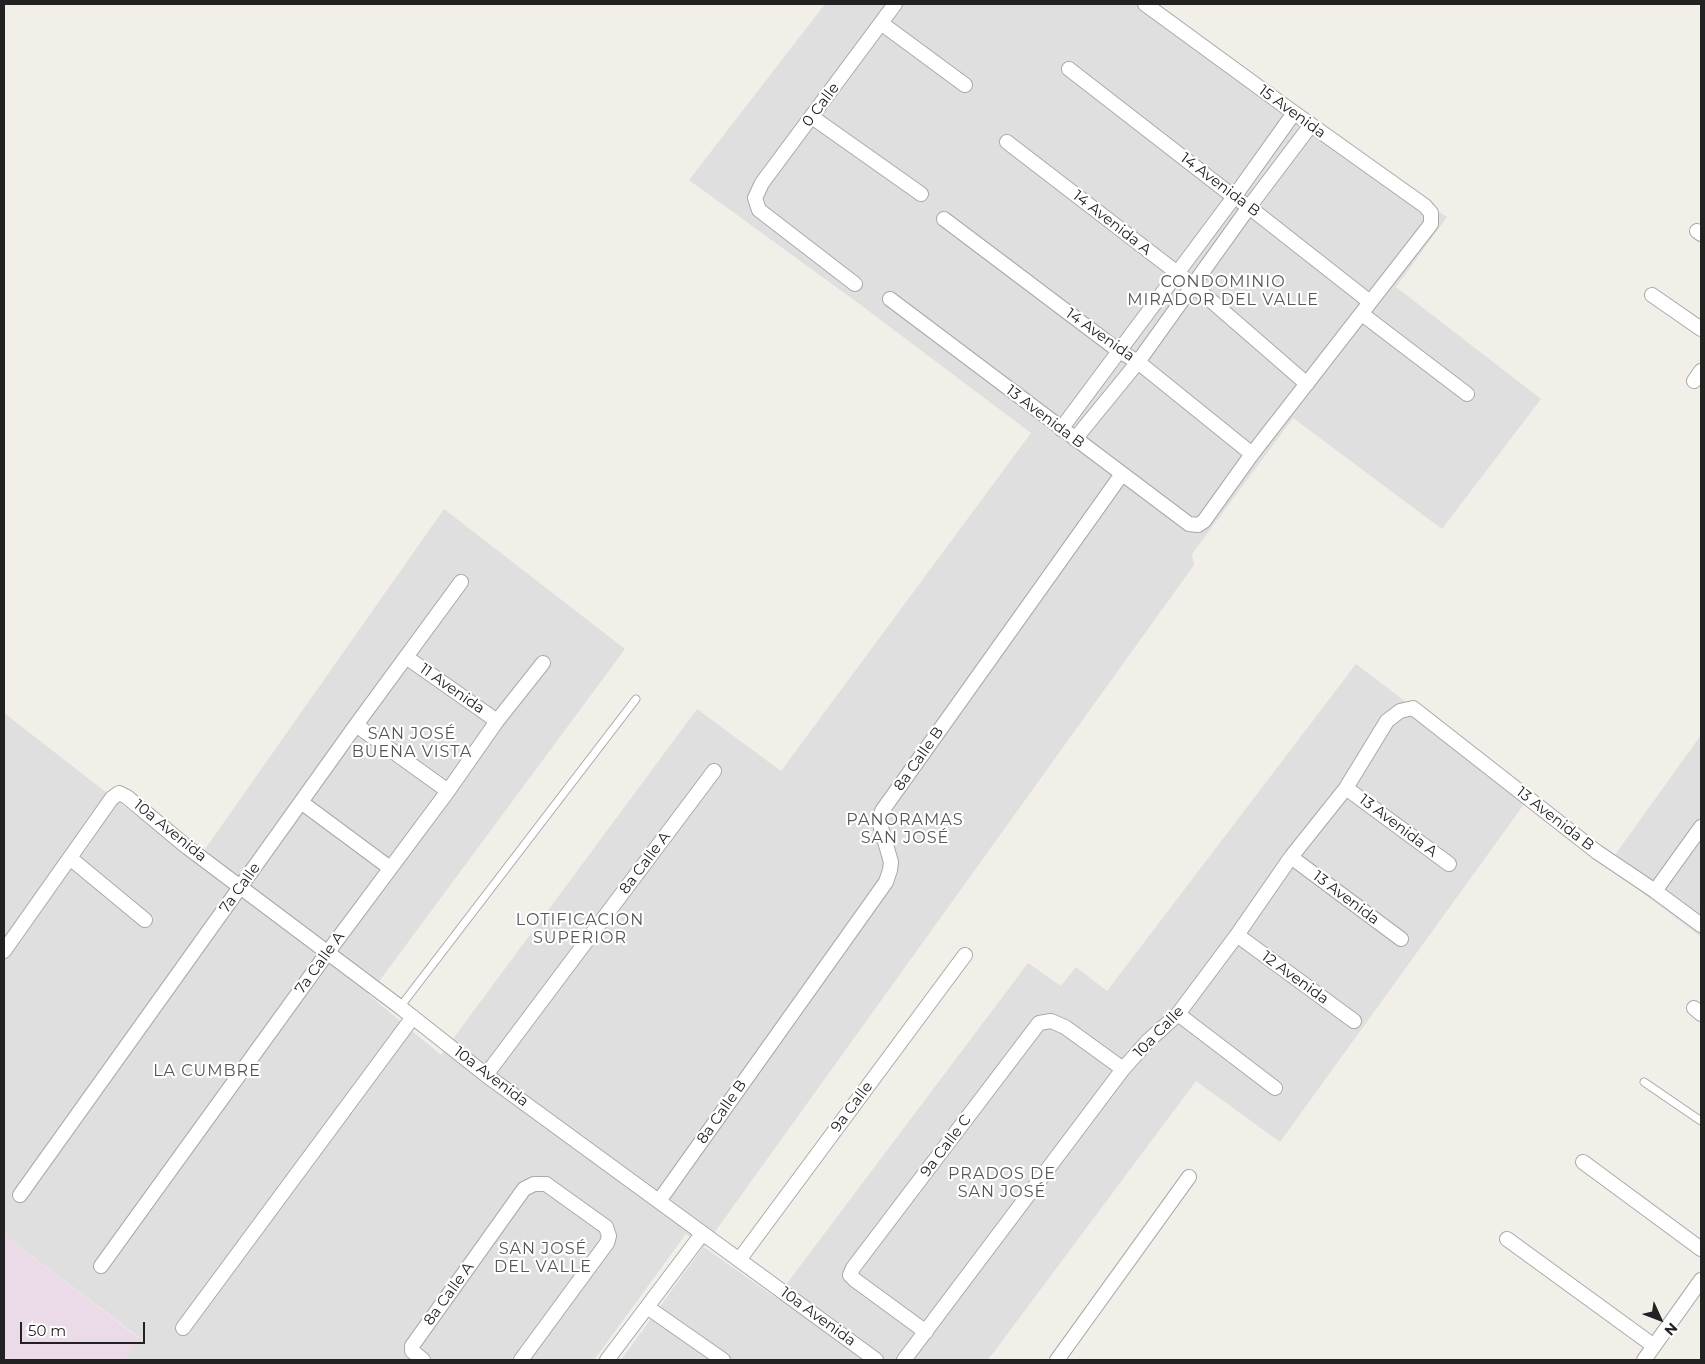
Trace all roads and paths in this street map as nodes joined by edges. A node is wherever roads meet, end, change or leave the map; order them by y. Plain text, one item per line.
1 (895, 4) edge
2 (1145, 4) edge
3 (881, 23) junction
4 (1068, 69) dead end
5 (965, 85) dead end
6 (1294, 113) junction
7 (812, 117) junction
8 (1311, 125) junction
9 (1007, 142) dead end
10 (921, 194) dead end
11 (1234, 197) junction
12 (1249, 207) junction
13 (944, 219) dead end
14 (1177, 273) junction
15 (855, 284) dead end
16 (1193, 285) junction
17 (1652, 296) dead end
18 (890, 299) dead end
19 (1370, 302) junction
20 (1362, 314) junction
21 (1701, 329) edge
22 (1119, 351) junction
23 (1138, 362) junction
24 (1307, 384) junction
25 (1467, 394) dead end
26 (1061, 429) junction
27 (1075, 439) junction
28 (1252, 454) junction
29 (1122, 474) junction
30 (461, 582) dead end
31 (406, 656) junction
32 (543, 663) dead end
33 (636, 699) dead end
34 (1413, 708) joint
35 (497, 721) junction
36 (356, 725) junction
37 (714, 772) dead end
38 (1346, 788) junction
39 (448, 791) junction
40 (301, 802) junction
41 (1701, 827) edge
42 (1291, 857) junction
43 (70, 858) junction
44 (1449, 864) dead end
45 (390, 868) junction
46 (241, 886) junction
47 (1655, 891) junction
48 (145, 920) dead end
49 (1701, 925) edge
50 (1237, 935) junction
51 (1401, 939) dead end
52 (4, 951) edge
53 (328, 952) junction
54 (965, 955) dead end
55 (400, 1007) junction
56 (1178, 1014) junction
57 (413, 1018) junction
58 (1354, 1020) dead end
59 (1123, 1069) junction
60 (486, 1075) junction
61 (1644, 1082) dead end
62 (1275, 1088) dead end
63 (1701, 1122) edge
64 (1584, 1162) dead end
65 (1189, 1177) dead end
66 (20, 1195) dead end
67 (659, 1201) junction
68 (702, 1234) junction
69 (1507, 1239) dead end
70 (1701, 1249) edge
71 (739, 1260) junction
72 (100, 1266) dead end
73 (1701, 1280) edge
74 (647, 1307) junction
75 (183, 1328) dead end
76 (926, 1332) junction
77 (1654, 1346) junction
78 (423, 1360) edge
79 (521, 1360) edge
80 (607, 1360) edge
81 (723, 1360) edge
82 (876, 1360) edge
83 (904, 1360) edge
84 (1057, 1360) edge
85 (1644, 1360) edge

1 - 3 street, 0 Calle
2 - 6 street, 15 Avenida
3 - 5 street
3 - 7 street, 0 Calle
4 - 11 street, 14 Avenida B
6 - 8 street, 15 Avenida
6 - 11 street
7 - 10 street
7 - 15 street, 0 Calle
8 - 12 street
8 - 19 street, 15 Avenida
9 - 14 street, 14 Avenida A
11 - 12 street, 14 Avenida B
11 - 14 street
12 - 16 street
12 - 19 street, 14 Avenida B
13 - 22 street, 14 Avenida
14 - 16 street, 14 Avenida A
14 - 22 street
16 - 23 street
16 - 24 street, 14 Avenida A
17 - 21 street
18 - 26 street, 13 Avenida B
19 - 20 street
20 - 24 street
20 - 25 street
22 - 23 street, 14 Avenida
22 - 26 street
23 - 27 street
23 - 28 street, 14 Avenida
24 - 28 street
26 - 27 street, 13 Avenida B
27 - 29 street, 13 Avenida B
28 - 29 street, 13 Avenida B
29 - 67 street, 8a Calle B
30 - 31 street, 7a Calle
31 - 35 street, 11 Avenida
31 - 36 street, 7a Calle
32 - 35 street, 7a Calle A
33 - 55 lane
34 - 38 street, 10a Calle
34 - 47 street, 13 Avenida B
35 - 39 street, 7a Calle A
36 - 39 street
36 - 40 street, 7a Calle
37 - 60 street, 8a Calle A
38 - 42 street, 10a Calle
38 - 44 street, 13 Avenida A
39 - 45 street, 7a Calle A
40 - 45 street
40 - 46 street, 7a Calle
41 - 47 street
42 - 50 street, 10a Calle
42 - 51 street, 13 Avenida
43 - 46 street, 10a Avenida
43 - 48 street
43 - 52 street
45 - 53 street, 7a Calle A
46 - 53 street, 10a Avenida
46 - 66 street, 7a Calle
47 - 49 street, 13 Avenida B
50 - 56 street, 10a Calle
50 - 58 street, 12 Avenida
53 - 55 street, 10a Avenida
53 - 72 street, 7a Calle A
54 - 71 street, 9a Calle
55 - 57 street, 10a Avenida
56 - 59 street, 10a Calle
56 - 62 street
57 - 60 street, 10a Avenida
57 - 75 street
59 - 76 street, 10a Calle
59 - 76 street, 9a Calle C
60 - 67 street, 10a Avenida
61 - 63 lane
64 - 70 street
65 - 84 street
67 - 68 street, 10a Avenida
68 - 71 street, 10a Avenida
68 - 74 street
69 - 77 street
71 - 82 street, 10a Avenida
73 - 77 street
74 - 80 street
74 - 81 street
76 - 83 street, 10a Calle
77 - 85 street
78 - 79 street, 8a Calle A

